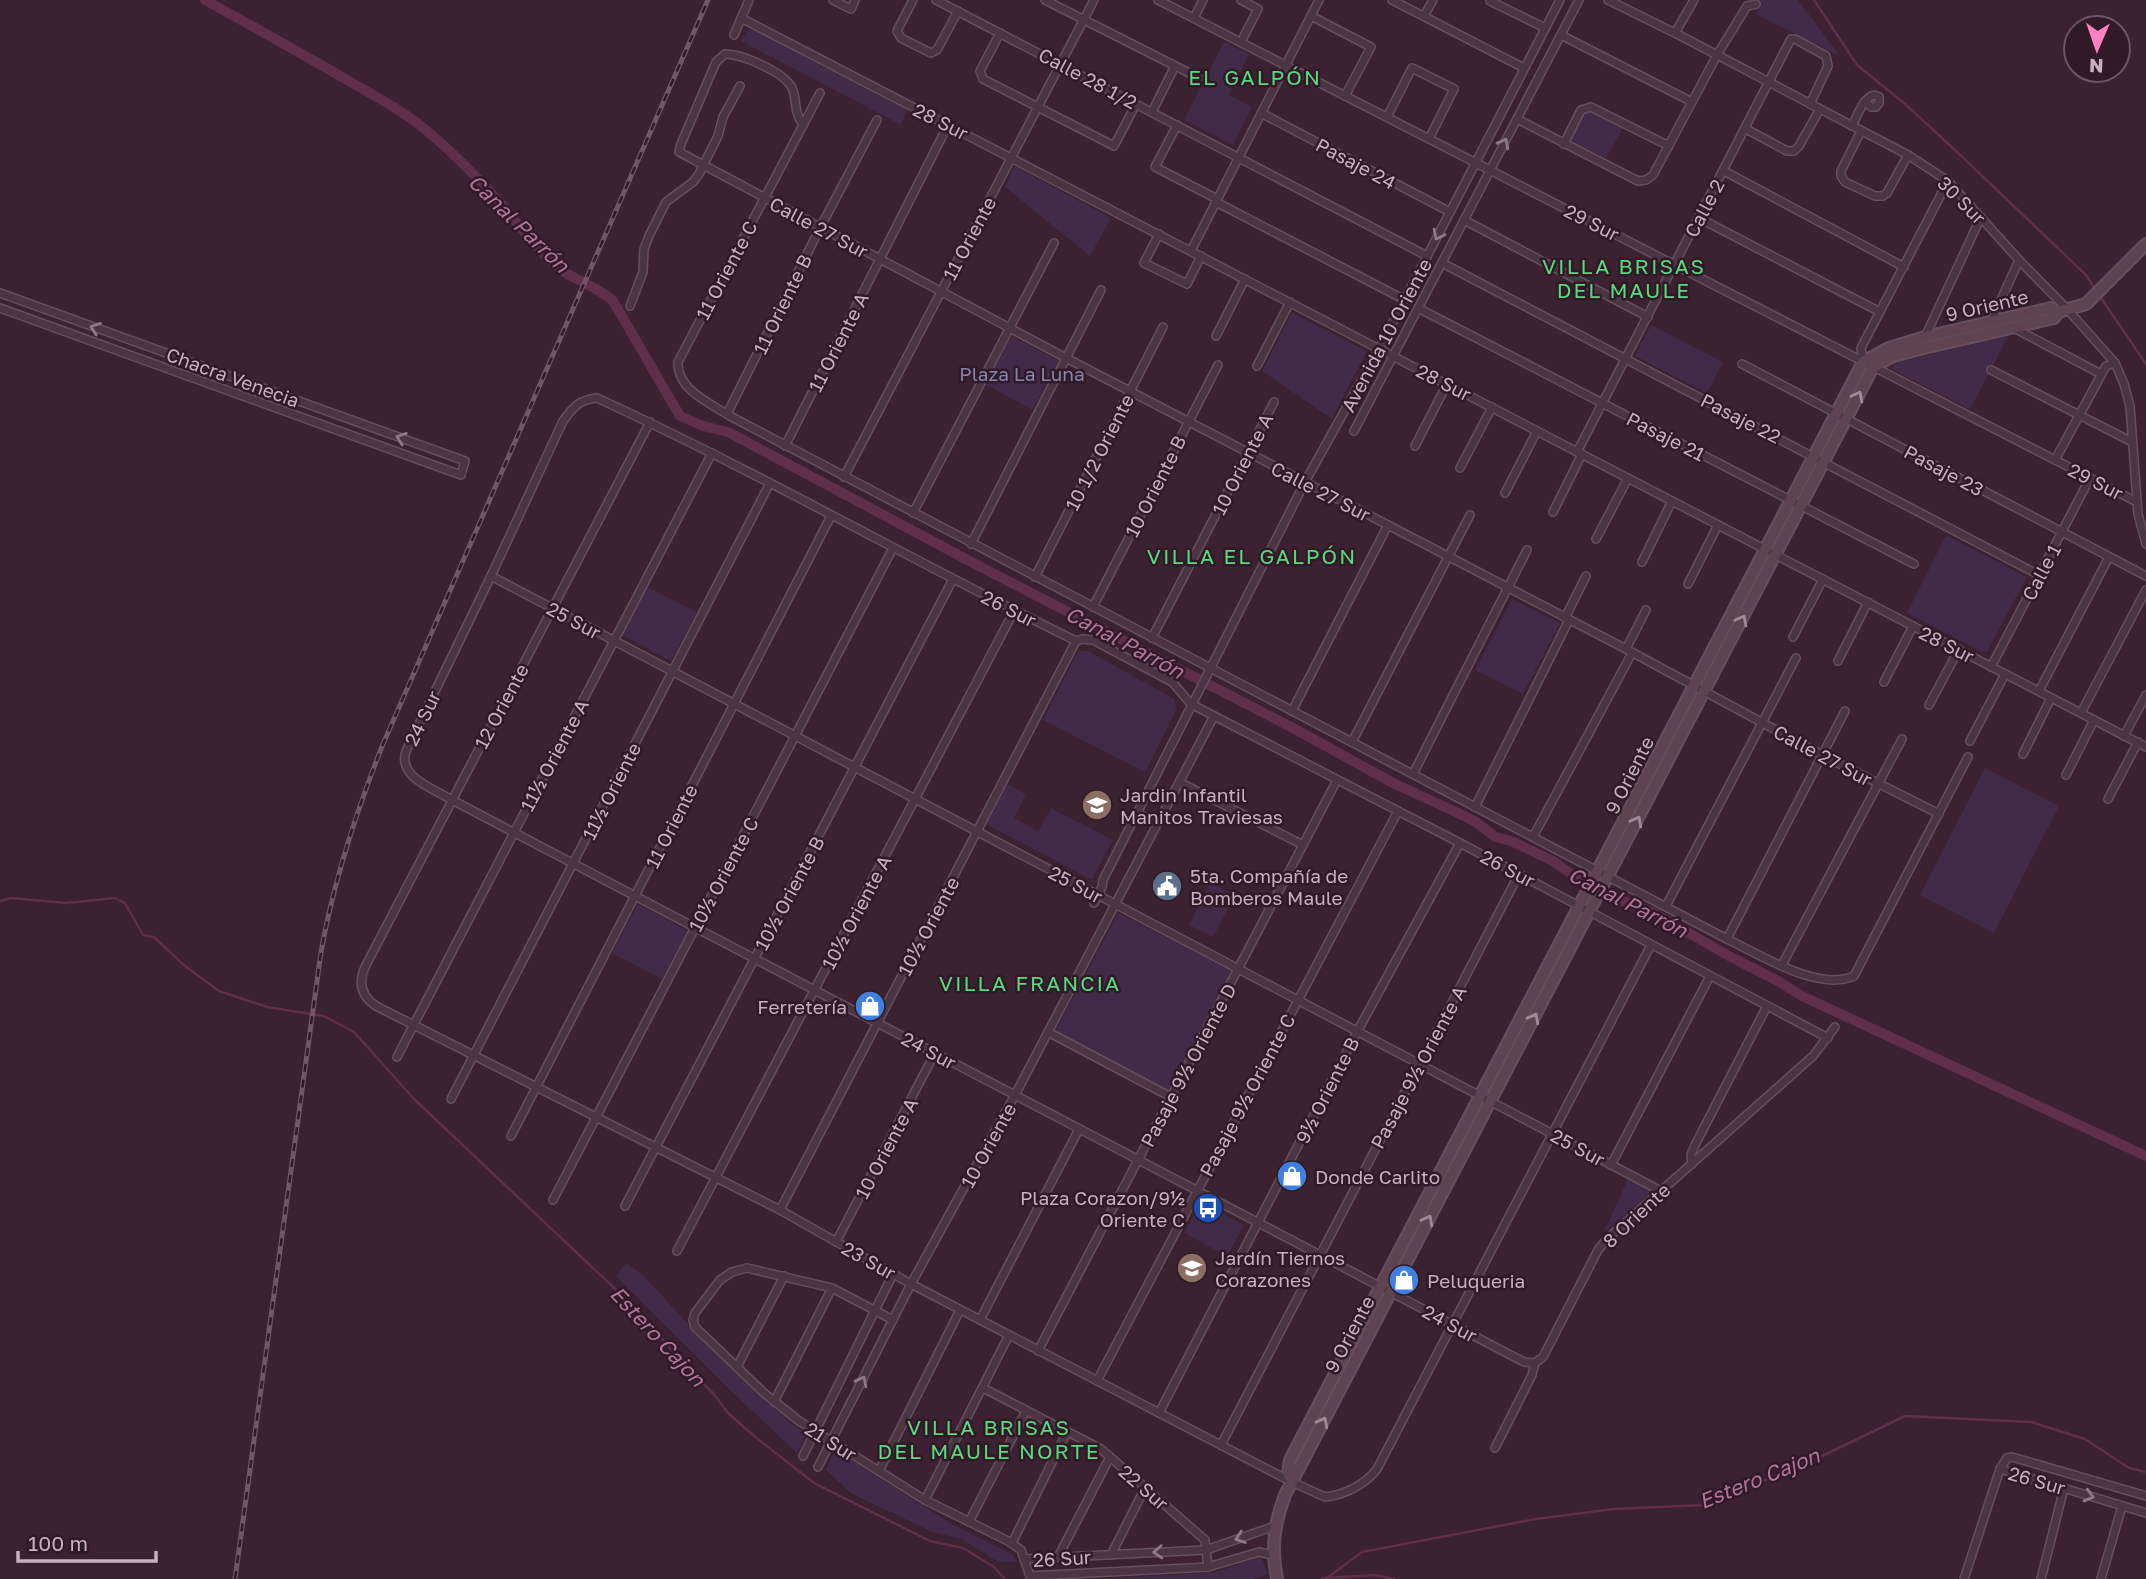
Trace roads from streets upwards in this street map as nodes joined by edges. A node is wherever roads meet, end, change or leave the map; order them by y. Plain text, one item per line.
1 (749, 0) edge
2 (833, 0) edge
3 (855, 0) edge
4 (913, 0) edge
5 (936, 0) edge
6 (1045, 0) edge
7 (1094, 0) edge
8 (1158, 0) edge
9 (1203, 0) edge
10 (1241, 0) edge
11 (1319, 0) edge
12 (1392, 0) edge
13 (1433, 0) edge
14 (1491, 0) edge
15 (1560, 0) edge
16 (1579, 0) edge
17 (1608, 0) edge
18 (1694, 0) edge
19 (1756, 4) dead end
20 (958, 11) junction
21 (1311, 16) junction
22 (1424, 16) junction
23 (741, 18) junction
24 (1194, 18) junction
25 (1084, 20) junction
26 (1545, 28) junction
27 (1000, 33) junction
28 (1675, 33) junction
29 (734, 35) dead end
30 (1561, 35) junction
31 (1241, 42) junction
32 (1717, 55) junction
33 (1061, 64) junction
34 (1286, 65) junction
35 (1175, 66) junction
36 (1524, 68) junction
37 (1199, 78) dead end
38 (1770, 83) junction
39 (740, 86) dead end
40 (820, 93) dead end
41 (1345, 96) junction
42 (1865, 101) dead end
43 (1692, 102) junction
44 (1136, 104) junction
45 (1810, 104) junction
46 (1038, 108) junction
47 (1820, 109) junction
48 (1152, 112) junction
49 (1261, 113) junction
50 (1387, 117) junction
51 (1517, 119) junction
52 (877, 120) dead end
53 (803, 125) junction
54 (948, 125) junction
55 (1177, 125) junction
56 (1852, 126) junction
57 (1746, 129) junction
58 (1861, 131) junction
59 (1429, 139) junction
60 (1564, 144) junction
61 (1669, 146) junction
62 (1908, 155) junction
63 (1012, 158) junction
64 (1238, 158) junction
65 (1476, 163) junction
66 (704, 165) junction
67 (1490, 170) junction
68 (1724, 171) junction
69 (1948, 181) junction
70 (764, 198) junction
71 (1217, 200) junction
72 (1450, 212) junction
73 (1981, 217) junction
74 (1699, 218) junction
75 (1464, 220) junction
76 (820, 228) junction
77 (1159, 234) junction
78 (1054, 243) dead end
79 (2146, 244) edge
80 (1191, 251) junction
81 (1202, 256) junction
82 (1427, 256) junction
83 (880, 259) junction
84 (2018, 260) junction
85 (1442, 263) junction
86 (1675, 265) junction
87 (1904, 267) junction
88 (1245, 279) junction
89 (1101, 290) dead end
90 (941, 291) junction
91 (0, 293) edge
92 (1405, 300) junction
93 (1290, 302) junction
94 (630, 306) dead end
95 (0, 308) edge
96 (41, 308) junction
97 (1418, 308) junction
98 (2063, 311) junction
99 (1880, 312) junction
100 (1648, 317) junction
101 (36, 321) junction
102 (1991, 322) junction
103 (1163, 327) dead end
104 (2012, 327) junction
105 (1009, 328) junction
106 (1216, 336) dead end
107 (1925, 337) junction
108 (131, 341) junction
109 (1379, 349) junction
110 (125, 354) junction
111 (1393, 356) junction
112 (1066, 358) junction
113 (1625, 359) junction
114 (2115, 363) junction
115 (1742, 364) dead end
116 (1868, 364) junction
117 (1218, 365) dead end
118 (1257, 366) dead end
119 (1991, 370) dead end
120 (2101, 374) junction
121 (679, 375) joint
122 (1447, 384) junction
123 (1129, 392) junction
124 (1274, 402) dead end
125 (1602, 403) junction
126 (1492, 407) junction
127 (727, 414) junction
128 (337, 415) junction
129 (2079, 415) junction
130 (1841, 416) junction
131 (650, 422) junction
132 (1188, 422) junction
133 (331, 428) junction
134 (1353, 431) dead end
135 (1537, 431) junction
136 (2132, 442) junction
137 (785, 446) junction
138 (1415, 446) dead end
139 (712, 453) junction
140 (1580, 453) junction
141 (1248, 454) junction
142 (1819, 459) junction
143 (2055, 460) junction
144 (1460, 468) dead end
145 (844, 477) junction
146 (1628, 478) junction
147 (2090, 478) junction
148 (1305, 482) junction
149 (770, 484) junction
150 (1505, 493) dead end
151 (1672, 501) junction
152 (2137, 502) junction
153 (1796, 503) junction
154 (1553, 512) dead end
155 (913, 513) junction
156 (1470, 515) dead end
157 (831, 516) junction
158 (1718, 524) junction
159 (1388, 525) junction
160 (2062, 532) junction
161 (1596, 539) dead end
162 (971, 544) junction
163 (2146, 544) edge
164 (893, 548) junction
165 (1527, 550) dead end
166 (1771, 552) junction
167 (1448, 556) junction
168 (2109, 557) junction
169 (1642, 562) dead end
170 (1914, 564) dead end
171 (2039, 575) junction
172 (491, 576) junction
173 (1586, 576) dead end
174 (2146, 576) edge
175 (1035, 577) junction
176 (953, 579) junction
177 (1823, 579) junction
178 (1688, 584) dead end
179 (1508, 589) junction
180 (2146, 590) edge
181 (1868, 603) junction
182 (1093, 607) junction
183 (552, 609) junction
184 (1646, 610) dead end
185 (1014, 611) junction
186 (1567, 619) junction
187 (1913, 626) junction
188 (1793, 637) dead end
189 (1152, 638) junction
190 (614, 641) junction
191 (1076, 641) junction
192 (1959, 649) junction
193 (1629, 651) junction
194 (1796, 658) dead end
195 (1838, 661) dead end
196 (1991, 667) junction
197 (672, 672) junction
198 (1208, 672) junction
199 (2005, 674) junction
200 (1884, 682) dead end
201 (1700, 689) junction
202 (2039, 691) junction
203 (2146, 695) edge
204 (2051, 698) junction
205 (1191, 704) junction
206 (734, 705) junction
207 (1929, 705) dead end
208 (1845, 710) dead end
209 (1292, 711) junction
210 (2081, 713) junction
211 (1214, 716) junction
212 (2094, 720) junction
213 (1763, 722) junction
214 (2124, 736) junction
215 (795, 737) junction
216 (1902, 738) dead end
217 (1970, 741) dead end
218 (1352, 742) junction
219 (2138, 743) junction
220 (2146, 747) edge
221 (2023, 754) dead end
222 (1822, 755) junction
223 (1968, 757) dead end
224 (854, 768) junction
225 (1413, 774) junction
226 (2066, 775) dead end
227 (1338, 780) junction
228 (1179, 782) junction
229 (1877, 784) junction
230 (2108, 799) dead end
231 (452, 800) junction
232 (915, 800) junction
233 (1475, 807) junction
234 (1398, 811) junction
235 (1137, 813) junction
236 (1938, 814) junction
237 (1157, 823) junction
238 (514, 832) junction
239 (977, 832) junction
240 (1534, 837) junction
241 (1460, 843) junction
242 (1303, 845) junction
243 (573, 863) junction
244 (1519, 874) junction
245 (1602, 876) junction
246 (635, 895) junction
247 (1096, 899) junction
248 (1115, 904) junction
249 (1666, 906) junction
250 (1585, 909) junction
251 (696, 928) junction
252 (1727, 939) junction
253 (1651, 945) junction
254 (755, 958) junction
255 (1782, 965) junction
256 (1238, 969) junction
257 (1710, 976) junction
258 (815, 990) junction
259 (363, 992) joint
260 (1297, 1000) junction
261 (1768, 1006) junction
262 (877, 1023) junction
263 (414, 1025) junction
264 (1835, 1027) dead end
265 (1048, 1032) junction
266 (1357, 1032) junction
267 (1828, 1038) junction
268 (935, 1053) junction
269 (473, 1056) junction
270 (397, 1057) dead end
271 (1420, 1065) junction
272 (536, 1088) junction
273 (1015, 1096) junction
274 (1171, 1097) junction
275 (451, 1099) dead end
276 (1485, 1099) junction
277 (597, 1118) junction
278 (1079, 1129) junction
279 (1552, 1134) junction
280 (511, 1136) dead end
281 (656, 1148) junction
282 (1138, 1160) junction
283 (1692, 1164) junction
284 (1611, 1165) junction
285 (716, 1177) junction
286 (1197, 1191) junction
287 (1661, 1191) junction
288 (553, 1200) dead end
289 (625, 1206) dead end
290 (780, 1210) junction
291 (1258, 1223) junction
292 (836, 1242) junction
293 (677, 1251) dead end
294 (1320, 1255) junction
295 (893, 1274) junction
296 (784, 1276) junction
297 (911, 1284) junction
298 (832, 1288) junction
299 (1386, 1289) junction
300 (875, 1310) junction
301 (960, 1310) junction
302 (892, 1320) junction
303 (979, 1320) junction
304 (1452, 1324) junction
305 (1009, 1335) junction
306 (1038, 1351) junction
307 (1535, 1363) junction
308 (737, 1367) junction
309 (1097, 1381) junction
310 (983, 1388) junction
311 (774, 1402) junction
312 (1026, 1410) junction
313 (1159, 1413) junction
314 (815, 1432) junction
315 (1067, 1432) junction
316 (831, 1442) junction
317 (1221, 1445) junction
318 (1494, 1448) dead end
319 (803, 1457) dead end
320 (1110, 1457) junction
321 (818, 1467) dead end
322 (2000, 1469) junction
323 (879, 1471) junction
324 (1292, 1482) junction
325 (1145, 1488) junction
326 (2064, 1488) junction
327 (2146, 1496) edge
328 (925, 1500) junction
329 (2122, 1506) junction
330 (2146, 1513) edge
331 (969, 1522) junction
332 (1275, 1526) junction
333 (1012, 1543) junction
334 (1206, 1550) junction
335 (1111, 1555) junction
336 (1273, 1555) junction
337 (1058, 1557) junction
338 (1024, 1559) junction
339 (1208, 1567) junction
340 (1277, 1579) edge
341 (1964, 1579) edge
342 (2041, 1579) edge
343 (2101, 1579) edge

1 - 23 street
2 - 3 street
4 - 20 street
5 - 20 street, Calle 28 1/2
6 - 25 street
7 - 25 street, 11 Oriente
8 - 24 street, 29 Sur
9 - 24 street
10 - 31 street
11 - 21 street
12 - 22 street
13 - 22 street
14 - 26 street
15 - 26 street, Avenida 10 Oriente
16 - 30 street, Avenida 10 Oriente
17 - 28 street, 30 Sur
18 - 28 street
19 - 32 street
20 - 27 street, Calle 28 1/2
21 - 34 street
21 - 41 street
22 - 36 street
23 - 29 street
23 - 54 street, 28 Sur
24 - 31 street, 29 Sur
25 - 33 street, 11 Oriente
25 - 35 street
26 - 36 street, Avenida 10 Oriente
27 - 33 street, Calle 28 1/2
27 - 46 street
28 - 32 street, 30 Sur
30 - 43 street
30 - 51 street, Avenida 10 Oriente
31 - 34 street, 29 Sur
32 - 38 street, 30 Sur
32 - 43 street
33 - 44 street, Calle 28 1/2
33 - 46 street, 11 Oriente
34 - 41 street, 29 Sur
34 - 49 street
35 - 37 street
35 - 48 street
36 - 65 street, Avenida 10 Oriente
38 - 45 street, 30 Sur
38 - 45 street, Calle 2
38 - 57 street, Calle 2
39 - 66 street
40 - 53 street, 11 Oriente C
41 - 50 street, 29 Sur
42 - 56 street
43 - 61 street
44 - 46 street
44 - 48 street, Calle 28 1/2
45 - 47 street, 30 Sur
46 - 63 street, 11 Oriente
47 - 56 street, 30 Sur
47 - 57 street
48 - 55 street, Calle 28 1/2
49 - 64 street
49 - 72 street, Pasaje 24
50 - 59 street, 29 Sur
50 - 59 street
51 - 60 street
67 -> 51 street, Avenida 10 Oriente
52 - 76 street, 11 Oriente B
53 - 66 street, Calle 27 Sur
53 - 70 street, 11 Oriente C
54 - 63 street, 28 Sur
54 - 83 street, 11 Oriente A
55 - 64 street, Calle 28 1/2
55 - 71 street
56 - 58 street, 30 Sur
57 - 68 street, Calle 2
58 - 62 street, 30 Sur
58 - 62 street
59 - 65 street, 29 Sur
60 - 61 street
60 - 61 street
62 - 69 street, 30 Sur
63 - 77 street, 28 Sur
63 - 90 street, 11 Oriente
64 - 71 street
64 - 82 street
65 - 67 street, 29 Sur
65 - 72 street, Avenida 10 Oriente
66 - 70 street, Calle 27 Sur
66 - 94 street
67 - 75 street, Avenida 10 Oriente
67 - 86 street, 29 Sur
68 - 74 street, Calle 2
68 - 87 street
69 - 73 street, 30 Sur
69 - 87 street
70 - 76 street, Calle 27 Sur
70 - 121 street, 11 Oriente C
71 - 80 street
71 - 92 street
72 -> 82 street, Avenida 10 Oriente
73 - 84 street, 30 Sur
73 - 107 street
74 - 86 street, Calle 2
74 - 99 street
75 - 85 street, Avenida 10 Oriente
75 - 100 street
76 - 83 street, Calle 27 Sur
76 - 127 street, 11 Oriente B
77 - 80 street, 28 Sur
77 - 81 street
78 - 105 street
79 - 98 street
80 - 81 street, 28 Sur
81 - 88 street, 28 Sur
82 - 92 street, Avenida 10 Oriente
83 - 90 street, Calle 27 Sur
83 - 137 street, 11 Oriente A
84 - 98 street, 30 Sur
84 - 102 street
85 - 97 street, Avenida 10 Oriente
85 - 113 street, Pasaje 22
86 - 100 street, Calle 2
86 - 116 street, 29 Sur
87 - 99 street
88 - 93 street, 28 Sur
88 - 106 street
89 - 112 street
90 - 105 street, Calle 27 Sur
90 - 145 street, 11 Oriente
91 - 96 street, Chacra Venecia
92 - 109 street, Avenida 10 Oriente
93 - 109 street, 28 Sur
93 - 118 street
95 - 101 street, Chacra Venecia
96 - 101 street
108 -> 96 street, Chacra Venecia
97 - 111 street, Avenida 10 Oriente
97 - 125 street, Pasaje 21
98 - 102 street, 9 Oriente
98 - 104 street, 9 Oriente
98 - 114 street, 30 Sur
99 - 116 street
100 - 113 street, Calle 2
101 - 110 street, Chacra Venecia
102 - 107 street, 9 Oriente
103 - 123 street, 10 1/2 Oriente
104 - 116 street, 9 Oriente
104 - 120 street
105 - 112 street, Calle 27 Sur
105 - 155 street
107 - 116 street, 9 Oriente
108 - 110 street
108 - 128 street, Chacra Venecia
109 - 111 street, 28 Sur
109 - 148 street, Avenida 10 Oriente
110 - 133 street, Chacra Venecia
111 - 122 street, 28 Sur
111 - 134 street, Avenida 10 Oriente
112 - 123 street, Calle 27 Sur
112 - 162 street
113 - 125 street, Calle 2
113 - 142 street, Pasaje 22
114 - 120 street
114 - 136 street, 30 Sur
115 - 130 street, Pasaje 23
116 - 130 street, 9 Oriente
116 - 143 street, 29 Sur
117 - 132 street, 10 Oriente B
119 - 129 street
120 - 129 street
121 - 127 street, 26 Sur
122 - 126 street, 28 Sur
122 - 138 street
123 - 132 street, Calle 27 Sur
123 - 175 street, 10 1/2 Oriente
124 - 141 street, 10 Oriente A
125 - 140 street, Calle 2
125 - 153 street, Pasaje 21
126 - 135 street, 28 Sur
126 - 144 street
127 - 137 street, 26 Sur
128 - 133 street
133 -> 128 street, Chacra Venecia
129 - 136 street
129 - 143 street
130 - 142 street, 9 Oriente
130 - 160 street, Pasaje 23
131 - 139 street, 26 Sur
131 - 172 street, 26 Sur
131 - 183 street, 12 Oriente
132 - 141 street, Calle 27 Sur
132 - 182 street, 10 Oriente B
135 - 140 street, 28 Sur
135 - 150 street
136 - 152 street, 30 Sur
137 - 145 street, 26 Sur
139 - 149 street, 26 Sur
139 - 190 street, 11½ Oriente A
140 - 146 street, 28 Sur
140 - 154 street, Calle 2
141 - 148 street, Calle 27 Sur
141 - 189 street, 10 Oriente A
142 - 153 street, 9 Oriente
142 - 171 street, Pasaje 22
143 - 147 street, 29 Sur
145 - 155 street, 26 Sur
146 - 151 street, 28 Sur
146 - 161 street
147 - 152 street, 29 Sur
147 - 160 street, Calle 1
148 - 159 street, Calle 27 Sur
148 - 198 street, Avenida 10 Oriente
149 - 157 street, 26 Sur
149 - 197 street, 11½ Oriente
151 - 158 street, 28 Sur
151 - 169 street
152 - 163 street, 30 Sur
153 - 166 street, 9 Oriente
153 - 170 street, Pasaje 21
155 - 162 street, 26 Sur
156 - 167 street
157 - 164 street, 26 Sur
157 - 206 street, 11 Oriente
158 - 166 street, 28 Sur
158 - 178 street
159 - 167 street, Calle 27 Sur
159 - 209 street
160 - 168 street, Pasaje 23
160 - 171 street, Calle 1
162 - 175 street, 26 Sur
164 - 176 street, 26 Sur
164 - 215 street, 10½ Oriente C
165 - 179 street
166 - 177 street, 28 Sur
166 - 201 street, 9 Oriente
167 - 179 street, Calle 27 Sur
167 - 218 street
168 - 174 street, Pasaje 23
168 - 202 street
171 - 196 street, Calle 1
172 - 183 street, 25 Sur
172 - 231 street, 24 Sur
173 - 186 street
175 - 182 street, 26 Sur
176 - 185 street, 26 Sur
176 - 224 street, 10½ Oriente B
177 - 181 street, 28 Sur
177 - 188 street
179 - 186 street, Calle 27 Sur
179 - 225 street
180 - 210 street
181 - 187 street, 28 Sur
181 - 195 street
182 - 189 street, 26 Sur
183 - 190 street, 25 Sur
183 - 231 street, 12 Oriente
184 - 193 street
185 - 191 street, 26 Sur
185 - 232 street, 10½ Oriente A
186 - 193 street, Calle 27 Sur
186 - 233 street
187 - 192 street, 28 Sur
187 - 200 street
189 - 198 street, 26 Sur
190 - 197 street, 25 Sur
190 - 238 street, 11½ Oriente A
191 - 205 street, 26 Sur
191 - 239 street, 10½ Oriente
192 - 196 street, 28 Sur
192 - 207 street
193 - 201 street, Calle 27 Sur
193 - 240 street
194 - 213 street
196 - 199 street, 28 Sur
197 - 206 street, 25 Sur
197 - 243 street, 11½ Oriente
198 - 205 street
198 - 209 street, 26 Sur
199 - 202 street, 28 Sur
199 - 217 street
201 - 213 street, Calle 27 Sur
201 - 245 street, 9 Oriente
202 - 204 street, 28 Sur
203 - 214 street
204 - 210 street, 28 Sur
204 - 221 street
205 - 211 street, 26 Sur
205 - 235 street
206 - 215 street, 25 Sur
206 - 246 street, 11 Oriente
208 - 222 street
209 - 218 street, 26 Sur
210 - 212 street, 28 Sur
211 - 227 street, 26 Sur
211 - 228 street, 10 Oriente
212 - 214 street, 28 Sur
212 - 226 street
213 - 222 street, Calle 27 Sur
213 - 249 street
214 - 219 street, 28 Sur
215 - 224 street, 25 Sur
215 - 251 street, 10½ Oriente C
216 - 229 street
218 - 225 street, 26 Sur
219 - 220 street, 28 Sur
219 - 230 street
222 - 229 street, Calle 27 Sur
222 - 252 street
223 - 236 street
224 - 232 street, 25 Sur
224 - 254 street, 10½ Oriente B
225 - 233 street, 26 Sur
227 - 234 street, 26 Sur
227 - 242 street, Pasaje 9½ Oriente D
228 - 237 street, 10 Oriente
228 - 242 street
229 - 236 street, Calle 27 Sur
229 - 255 street
231 - 238 street, 24 Sur
231 - 259 street, 12 Oriente
232 - 239 street, 25 Sur
232 - 258 street, 10½ Oriente A
233 - 240 street, 26 Sur
234 - 241 street, 26 Sur
234 - 260 street, Pasaje 9½ Oriente C
235 - 237 street
235 - 247 street
236 - 255 street, 26 Sur
237 - 248 street, 10 Oriente
238 - 243 street, 24 Sur
238 - 263 street, 11½ Oriente A
239 - 247 street, 25 Sur
239 - 262 street, 10½ Oriente
240 - 245 street, 26 Sur
241 - 244 street, 26 Sur
241 - 266 street, 9½ Oriente B
242 - 256 street, Pasaje 9½ Oriente D
243 - 246 street, 24 Sur
243 - 269 street, 11½ Oriente
244 - 250 street, 26 Sur
244 - 271 street, Pasaje 9½ Oriente A
245 - 249 street, 26 Sur
245 - 250 street, 9 Oriente
246 - 251 street, 24 Sur
246 - 272 street, 11 Oriente
247 - 248 street, 25 Sur
248 - 256 street, 25 Sur
248 - 265 street, 10 Oriente
249 - 252 street, 26 Sur
250 - 253 street, 26 Sur
250 - 276 street, 9 Oriente
251 - 254 street, 24 Sur
251 - 277 street, 10½ Oriente C
252 - 255 street, 26 Sur
253 - 257 street, 26 Sur
253 - 279 street
254 - 258 street, 24 Sur
254 - 281 street, 10½ Oriente B
256 - 260 street, 25 Sur
256 - 274 street, Pasaje 9½ Oriente D
257 - 261 street, 26 Sur
257 - 284 street
258 - 262 street, 24 Sur
258 - 285 street, 10½ Oriente A
259 - 263 street, 23 Sur
260 - 266 street, 25 Sur
260 - 286 street, Pasaje 9½ Oriente C
261 - 267 street, 26 Sur
261 - 283 street
262 - 268 street, 24 Sur
262 - 290 street, 10½ Oriente
263 - 269 street, 23 Sur
263 - 270 street, 11½ Oriente A
264 - 267 street, 8 Oriente
265 - 273 street, 10 Oriente
265 - 274 street
266 - 271 street, 25 Sur
266 - 291 street, 9½ Oriente B
267 - 283 street, 8 Oriente
268 - 273 street, 24 Sur
268 - 292 street, 10 Oriente A
269 - 272 street, 23 Sur
269 - 275 street, 11½ Oriente
271 - 276 street, 25 Sur
271 - 294 street, Pasaje 9½ Oriente A
272 - 277 street, 23 Sur
272 - 280 street, 11 Oriente
273 - 278 street, 24 Sur
273 - 297 street, 10 Oriente
274 - 282 street, Pasaje 9½ Oriente D
276 - 279 street, 25 Sur
276 - 299 street, 9 Oriente
277 - 281 street, 23 Sur
277 - 288 street, 10½ Oriente C
278 - 282 street, 24 Sur
278 - 303 street
279 - 284 street, 25 Sur
279 - 304 street
281 - 285 street, 23 Sur
281 - 289 street, 10½ Oriente B
282 - 286 street, 24 Sur
282 - 306 street, Pasaje 9½ Oriente D
283 - 287 street, 8 Oriente
284 - 287 street, 25 Sur
285 - 290 street, 23 Sur
285 - 293 street, 10½ Oriente A
286 - 291 street, 24 Sur
286 - 309 street, Pasaje 9½ Oriente C
287 - 307 street, 8 Oriente
290 - 292 street, 23 Sur
291 - 294 street, 24 Sur
291 - 313 street, 9½ Oriente B
292 - 295 street, 23 Sur
294 - 299 street, 24 Sur
294 - 317 street, Pasaje 9½ Oriente A
295 - 297 street, 23 Sur
295 - 300 street
296 - 298 street
296 - 308 street
296 - 308 street, 21 Sur
297 - 301 street, 23 Sur
297 - 302 street, 10 Oriente
298 - 300 street
298 - 311 street
299 - 304 street, 24 Sur
299 - 324 street, 9 Oriente
300 - 302 street
300 - 314 street
301 - 303 street, 23 Sur
301 - 323 street
316 -> 302 street, 10 Oriente
303 - 305 street, 23 Sur
304 - 307 street, 24 Sur
304 - 324 street, 23 Sur
305 - 306 street, 23 Sur
305 - 310 street
306 - 309 street, 23 Sur
307 - 318 street, 8 Oriente
308 - 311 street, 21 Sur
309 - 313 street, 23 Sur
310 - 312 street, 22 Sur
310 - 328 street
311 - 314 street, 21 Sur
312 - 315 street, 22 Sur
312 - 331 street
313 - 317 street, 23 Sur
314 - 316 street, 21 Sur
314 - 319 street
315 - 320 street, 22 Sur
315 - 333 street
316 - 321 street, 10 Oriente
316 - 323 street, 21 Sur
317 - 324 street, 23 Sur
320 - 325 street, 22 Sur
320 - 337 street
322 - 326 street, 26 Sur
322 - 327 street, 26 Sur
322 - 341 street
323 - 328 street, 21 Sur
324 - 332 street, 9 Oriente
325 - 334 street, 22 Sur
325 - 335 street
326 -> 329 street, 26 Sur
326 - 342 street
328 - 331 street, 21 Sur
329 - 330 street, 26 Sur
329 - 343 street
331 - 333 street, 21 Sur
332 -> 334 street, 26 Sur
332 - 336 street, 9 Oriente
333 - 338 street, 21 Sur
334 -> 335 street, 26 Sur
334 - 339 street
335 - 337 street, 26 Sur
336 - 339 street, 26 Sur
336 - 340 street, 9 Oriente
337 - 338 street, 26 Sur
338 - 339 street, 26 Sur

